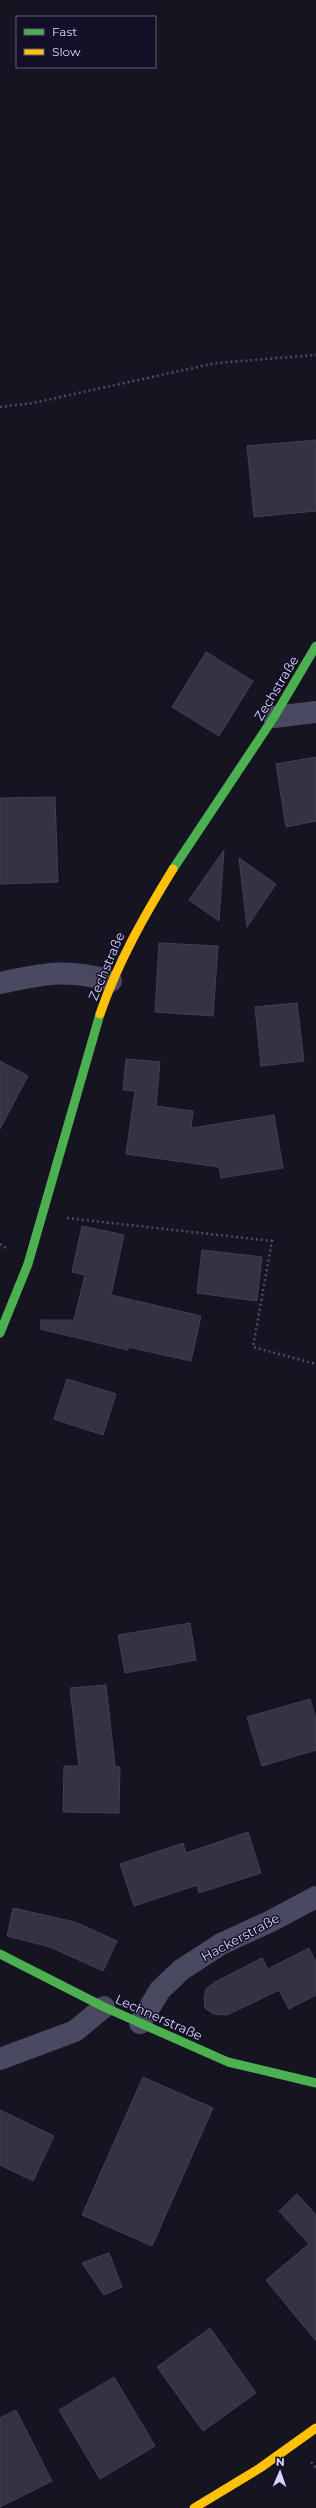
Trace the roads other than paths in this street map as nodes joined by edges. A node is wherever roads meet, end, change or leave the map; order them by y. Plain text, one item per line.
1 (316, 646) edge
2 (316, 712) edge
3 (274, 717) junction
4 (111, 981) junction
5 (0, 983) edge
6 (0, 1333) edge
7 (316, 1897) edge
8 (0, 1954) edge
9 (104, 2007) junction
10 (140, 2023) junction
11 (0, 2059) edge
12 (316, 2083) edge
13 (316, 2428) edge
14 (194, 2508) edge

1 - 3 street, Zechstraße
2 - 3 street
3 - 4 street, Zechstraße
4 - 5 street
4 - 6 street, Zechstraße
7 - 10 street, Hackerstraße
8 - 9 street, Lechnerstraße
9 - 10 street, Lechnerstraße
9 - 11 street
10 - 12 street, Lechnerstraße
13 - 14 street

